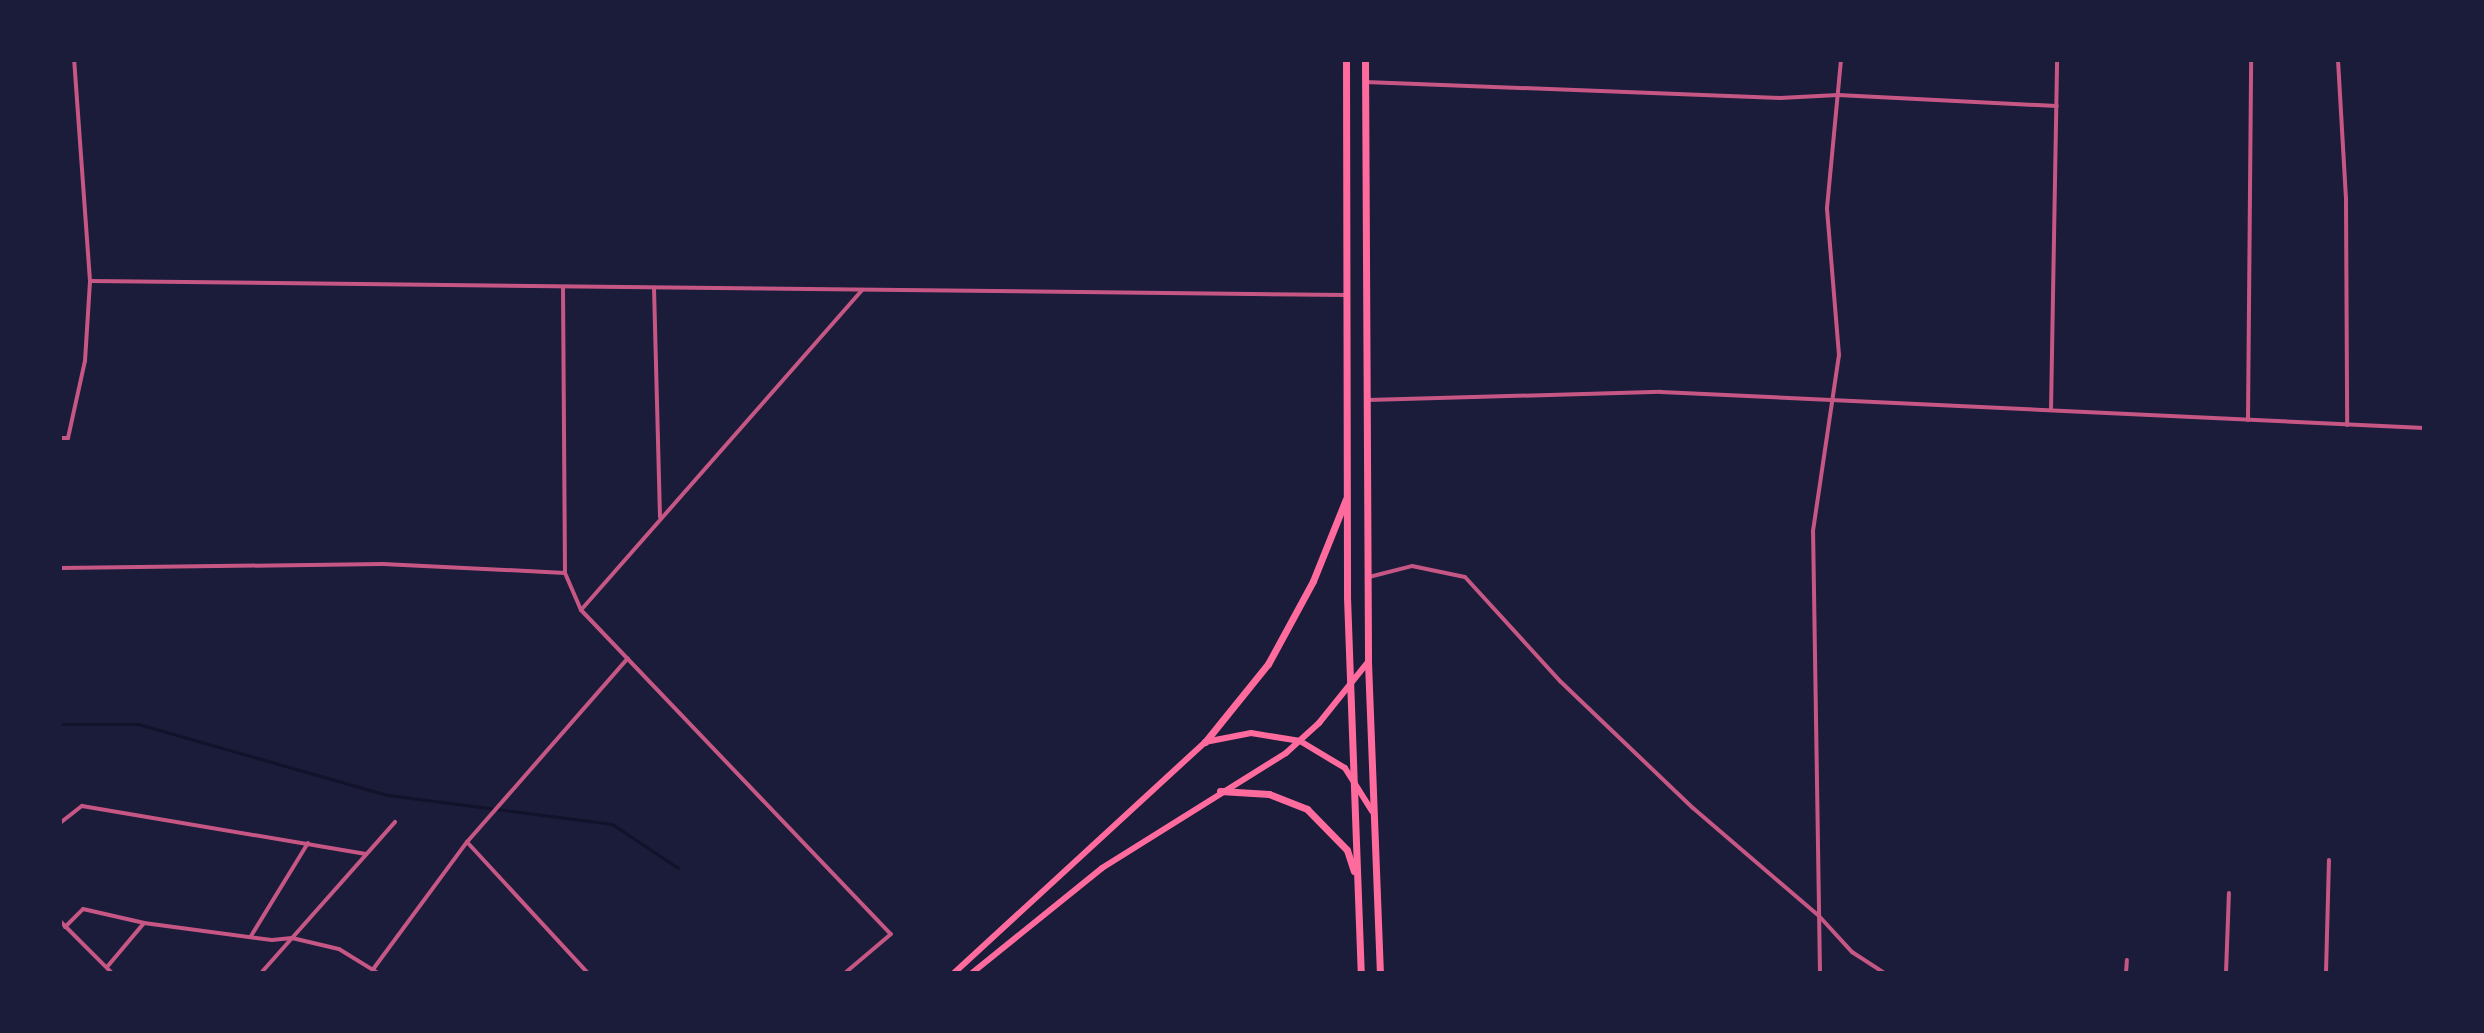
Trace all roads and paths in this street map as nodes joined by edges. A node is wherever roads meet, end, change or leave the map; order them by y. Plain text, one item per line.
1 (74, 60) edge
2 (1346, 60) edge
3 (1365, 60) edge
4 (1841, 60) edge
5 (2057, 60) edge
6 (2251, 60) edge
7 (2338, 60) edge
8 (1365, 82) junction
9 (1838, 95) junction
10 (2057, 106) junction
11 (90, 281) junction
12 (563, 287) junction
13 (654, 288) junction
14 (862, 290) junction
15 (1346, 295) junction
16 (1365, 401) junction
17 (1835, 401) junction
18 (2051, 410) junction
19 (2248, 420) junction
20 (2347, 425) junction
21 (2424, 428) edge
22 (60, 438) edge
23 (1349, 493) junction
24 (660, 520) junction
25 (60, 568) edge
26 (565, 573) junction
27 (1367, 578) junction
28 (581, 610) junction
29 (628, 658) junction
30 (1368, 662) junction
31 (1349, 689) junction
32 (1300, 741) junction
33 (1205, 742) junction
34 (1352, 778) junction
35 (1220, 791) junction
36 (1372, 811) junction
37 (395, 822) dead end
38 (60, 823) edge
39 (467, 842) junction
40 (308, 843) junction
41 (366, 854) junction
42 (2329, 860) dead end
43 (1357, 882) junction
44 (2229, 893) dead end
45 (1819, 916) junction
46 (60, 921) edge
47 (144, 923) junction
48 (65, 927) junction
49 (251, 936) junction
50 (292, 938) junction
51 (2127, 960) dead end
52 (107, 967) junction
53 (376, 970) edge
54 (112, 973) edge
55 (261, 973) edge
56 (588, 973) edge
57 (845, 973) edge
58 (954, 973) edge
59 (972, 973) edge
60 (1361, 973) edge
61 (1380, 973) edge
62 (1820, 973) edge
63 (1884, 973) edge
64 (2126, 973) edge
65 (2226, 973) edge
66 (2326, 973) edge

1 - 11 street
2 - 15 highway
3 - 8 highway
4 - 9 street
5 - 10 street
6 - 19 street
7 - 20 street
8 - 9 street
8 - 16 highway
9 - 10 street
9 - 17 street
10 - 18 street
11 - 12 street
11 - 22 street
12 - 13 street
12 - 26 street
13 - 14 street
13 - 24 street
14 - 15 street
14 - 24 street
15 - 23 highway
16 - 17 street
16 - 27 highway
17 - 18 street
17 - 45 street
18 - 19 street
19 - 20 street
20 - 21 street
23 - 31 highway
23 - 33 highway
24 - 28 street
25 - 26 street
26 - 28 street
27 - 30 highway
27 - 45 street
28 - 29 street
29 - 39 street
29 - 57 street
30 - 31 main road
30 - 36 highway
31 - 32 main road
31 - 34 highway
32 - 33 main road
32 - 34 main road
32 - 35 main road
33 - 58 main road
34 - 36 main road
34 - 43 highway
35 - 43 highway
35 - 59 main road
36 - 61 highway
37 - 41 street
38 - 40 street
39 - 53 street
39 - 56 street
40 - 41 street
40 - 49 street
41 - 50 street
42 - 66 street
43 - 60 highway
44 - 65 street
45 - 62 street
45 - 63 street
46 - 48 street
47 - 48 street
47 - 49 street
47 - 52 street
48 - 52 street
49 - 50 street
50 - 53 street
50 - 55 street
51 - 64 street
52 - 54 street

